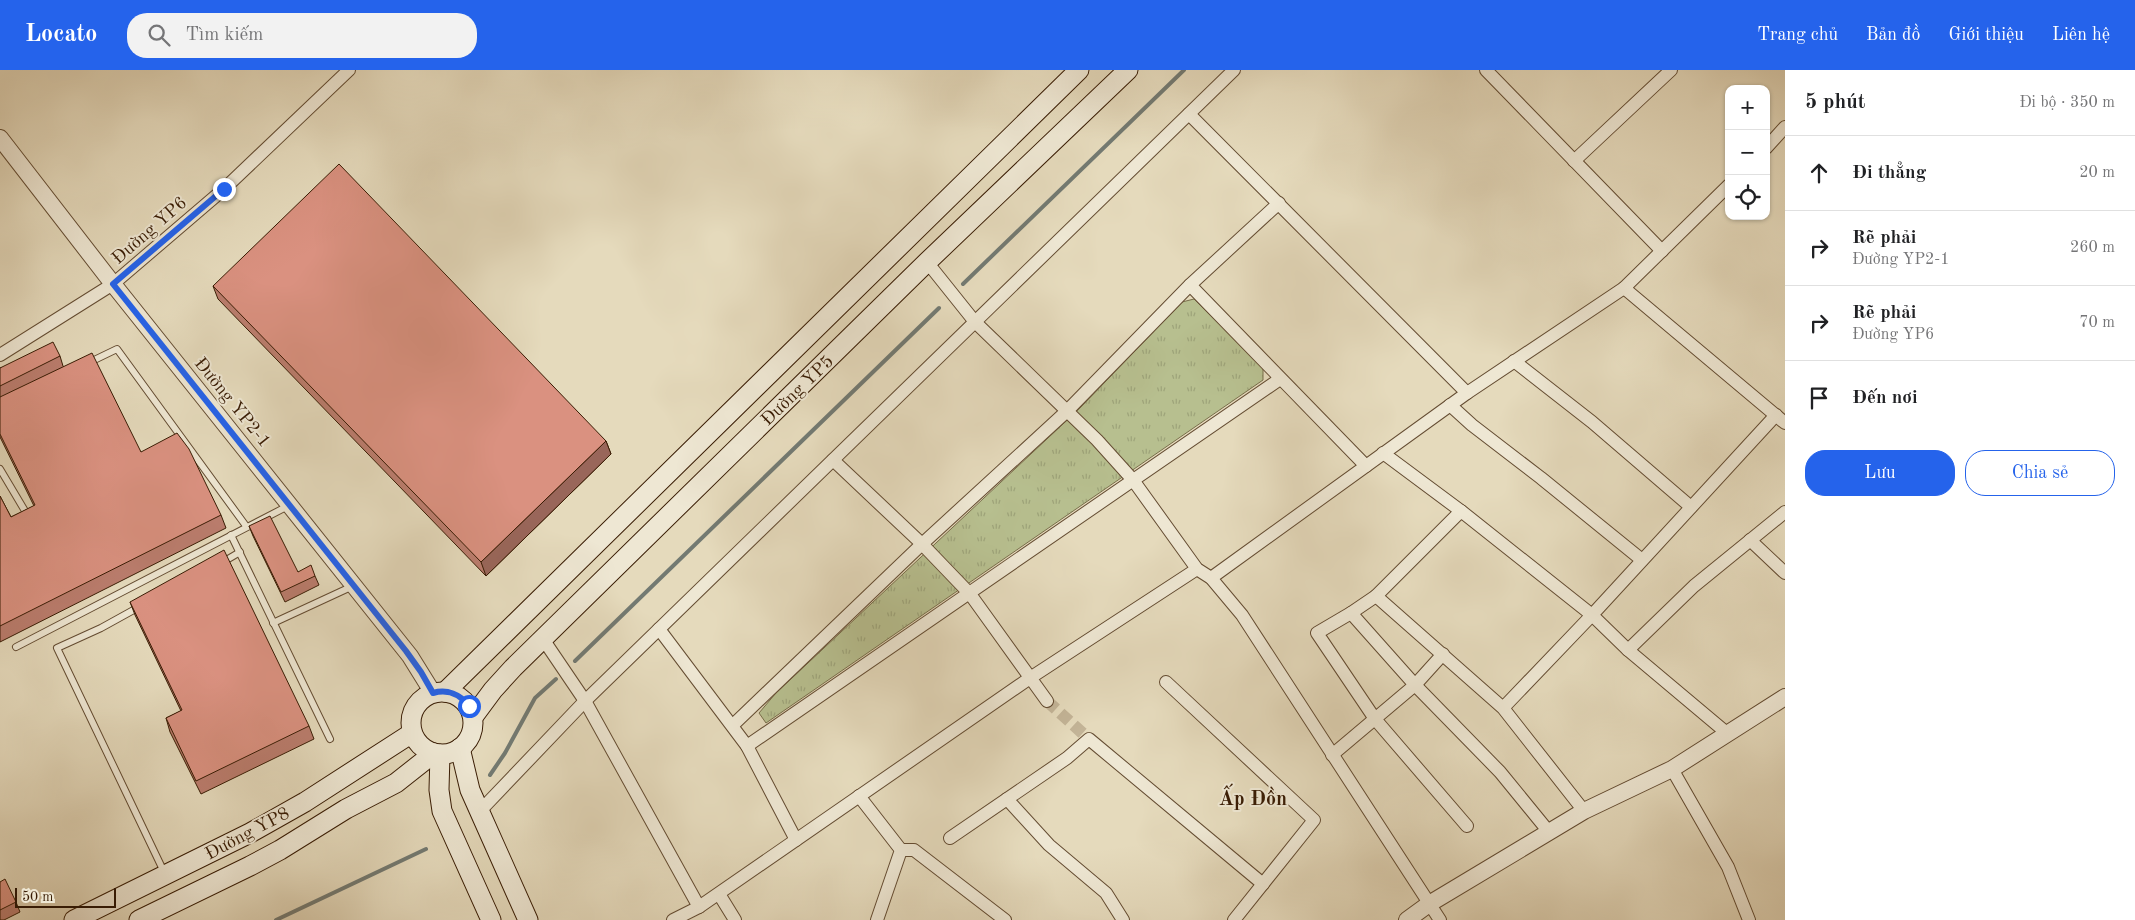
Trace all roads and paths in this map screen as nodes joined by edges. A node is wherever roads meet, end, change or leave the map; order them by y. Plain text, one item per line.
1 (348, 70) edge
2 (1128, 70) edge
3 (1234, 70) edge
4 (1486, 70) edge
5 (1075, 71) edge
6 (1669, 71) edge
7 (1189, 114) junction
8 (1785, 127) edge
9 (0, 138) edge
10 (1770, 144) edge
11 (1574, 161) junction
12 (1725, 189) edge
13 (1279, 203) junction
14 (905, 239) junction
15 (1662, 251) junction
16 (927, 262) junction
17 (113, 284) junction
18 (1190, 285) junction
19 (1624, 288) junction
20 (974, 322) junction
21 (0, 355) edge
22 (1514, 361) junction
23 (83, 366) edge
24 (1280, 379) junction
25 (1467, 392) junction
26 (1450, 405) junction
27 (1067, 411) junction
28 (1780, 419) edge
29 (1383, 453) junction
30 (833, 460) junction
31 (1366, 466) junction
32 (0, 469) edge
33 (1133, 480) junction
34 (290, 505) junction
35 (1691, 507) junction
36 (1461, 511) junction
37 (1785, 512) edge
38 (28, 516) edge
39 (246, 526) junction
40 (231, 535) junction
41 (1750, 540) junction
42 (922, 544) junction
43 (240, 552) junction
44 (1642, 560) junction
45 (214, 567) edge
46 (1197, 569) junction
47 (1785, 573) edge
48 (1211, 578) junction
49 (353, 586) junction
50 (970, 594) junction
51 (1376, 596) junction
52 (144, 605) edge
53 (1351, 613) junction
54 (1592, 615) junction
55 (273, 623) junction
56 (659, 629) junction
57 (543, 639) junction
58 (16, 647) dead end
59 (1628, 650) junction
60 (1443, 654) junction
61 (1030, 678) junction
62 (1166, 682) dead end
63 (1415, 685) junction
64 (439, 692) junction
65 (1785, 697) edge
66 (585, 701) junction
67 (1047, 701) tunnel mouth
68 (1503, 708) junction
69 (473, 718) junction
70 (1375, 719) junction
71 (733, 725) junction
72 (412, 733) junction
73 (1728, 734) junction
74 (330, 739) dead end
75 (747, 746) junction
76 (460, 748) junction
77 (437, 753) junction
78 (1332, 755) junction
79 (1672, 769) junction
80 (859, 796) junction
81 (1007, 799) junction
82 (480, 811) junction
83 (1584, 811) junction
84 (1467, 826) dead end
85 (1549, 832) junction
86 (950, 838) dead end
87 (796, 840) junction
88 (901, 850) junction
89 (166, 875) junction
90 (1263, 884) junction
91 (719, 894) junction
92 (1429, 904) junction
93 (699, 907) junction
94 (881, 918) edge
95 (74, 920) edge
96 (139, 920) edge
97 (491, 920) edge
98 (528, 920) edge
99 (673, 920) edge
100 (735, 920) edge
101 (1005, 920) edge
102 (1123, 920) edge
103 (1234, 920) edge
104 (1407, 920) edge
105 (1440, 920) edge
106 (1749, 920) edge

1 - 17 street, Đường YP6
2 - 16 main road, Đường YP5
3 - 7 street
4 - 11 street
5 - 14 main road, Đường YP5
6 - 11 street
7 - 13 street
7 - 20 street
8 - 10 street
9 - 17 street, Đường YP2-1
11 - 15 street
12 - 15 street
13 - 18 street
13 - 25 street
14 - 16 main road
14 - 64 main road, Đường YP5
15 - 19 street
16 - 20 street
16 - 57 main road, Đường YP5
17 - 21 street, Đường YP6
17 - 34 street, Đường YP2-1
18 - 24 street
18 - 27 street
19 - 22 street
19 - 28 street
20 - 27 street
20 - 30 street
22 - 25 street
22 - 35 street
23 - 39 lane
24 - 31 street
24 - 33 street
25 - 26 street
26 - 29 street
26 - 44 street
27 - 33 street
27 - 42 street
28 - 35 street
29 - 31 street
29 - 36 street
30 - 42 street
30 - 56 street
31 - 48 street
32 - 38 lane
33 - 46 street
33 - 50 street
34 - 39 lane
34 - 49 street, Đường YP2-1
35 - 44 street
36 - 51 street
36 - 54 street
37 - 41 street
39 - 40 lane
40 - 43 lane
40 - 58 lane
41 - 47 street
41 - 59 street
42 - 50 street
42 - 71 street
43 - 45 lane
43 - 55 lane
44 - 54 street
46 - 48 street
46 - 61 street
48 - 78 street
49 - 55 lane
49 - 64 street, Đường YP2-1
50 - 61 street
50 - 75 street
51 - 53 street
51 - 60 street
52 - 89 lane
53 - 63 street
53 - 70 street
54 - 59 street
54 - 68 street
55 - 74 lane
56 - 66 street
56 - 71 street
57 - 66 street
57 - 69 main road, Đường YP5
59 - 73 street
60 - 63 street
60 - 68 street
61 - 67 street
61 - 80 street
62 - 90 street
63 - 70 street
63 - 85 street
64 - 69 main road
64 - 72 main road
65 - 73 street
66 - 82 street
66 - 93 street
68 - 83 street
69 - 76 main road
70 - 78 street
70 - 84 street
71 - 75 street
72 - 77 main road
72 - 89 main road, Đường YP8
73 - 79 street
75 - 87 street
76 - 77 main road
76 - 82 main road
77 - 96 main road, Đường YP8
77 - 97 main road
78 - 92 street
79 - 83 street
79 - 106 street
80 - 87 street
80 - 88 street
81 - 86 street
81 - 90 street
81 - 102 street
82 - 98 main road
83 - 85 street
85 - 92 street
87 - 91 street
88 - 94 street
88 - 101 street
89 - 95 main road, Đường YP8
90 - 103 street
91 - 93 street
91 - 100 street
92 - 104 street
92 - 105 street
93 - 99 street

